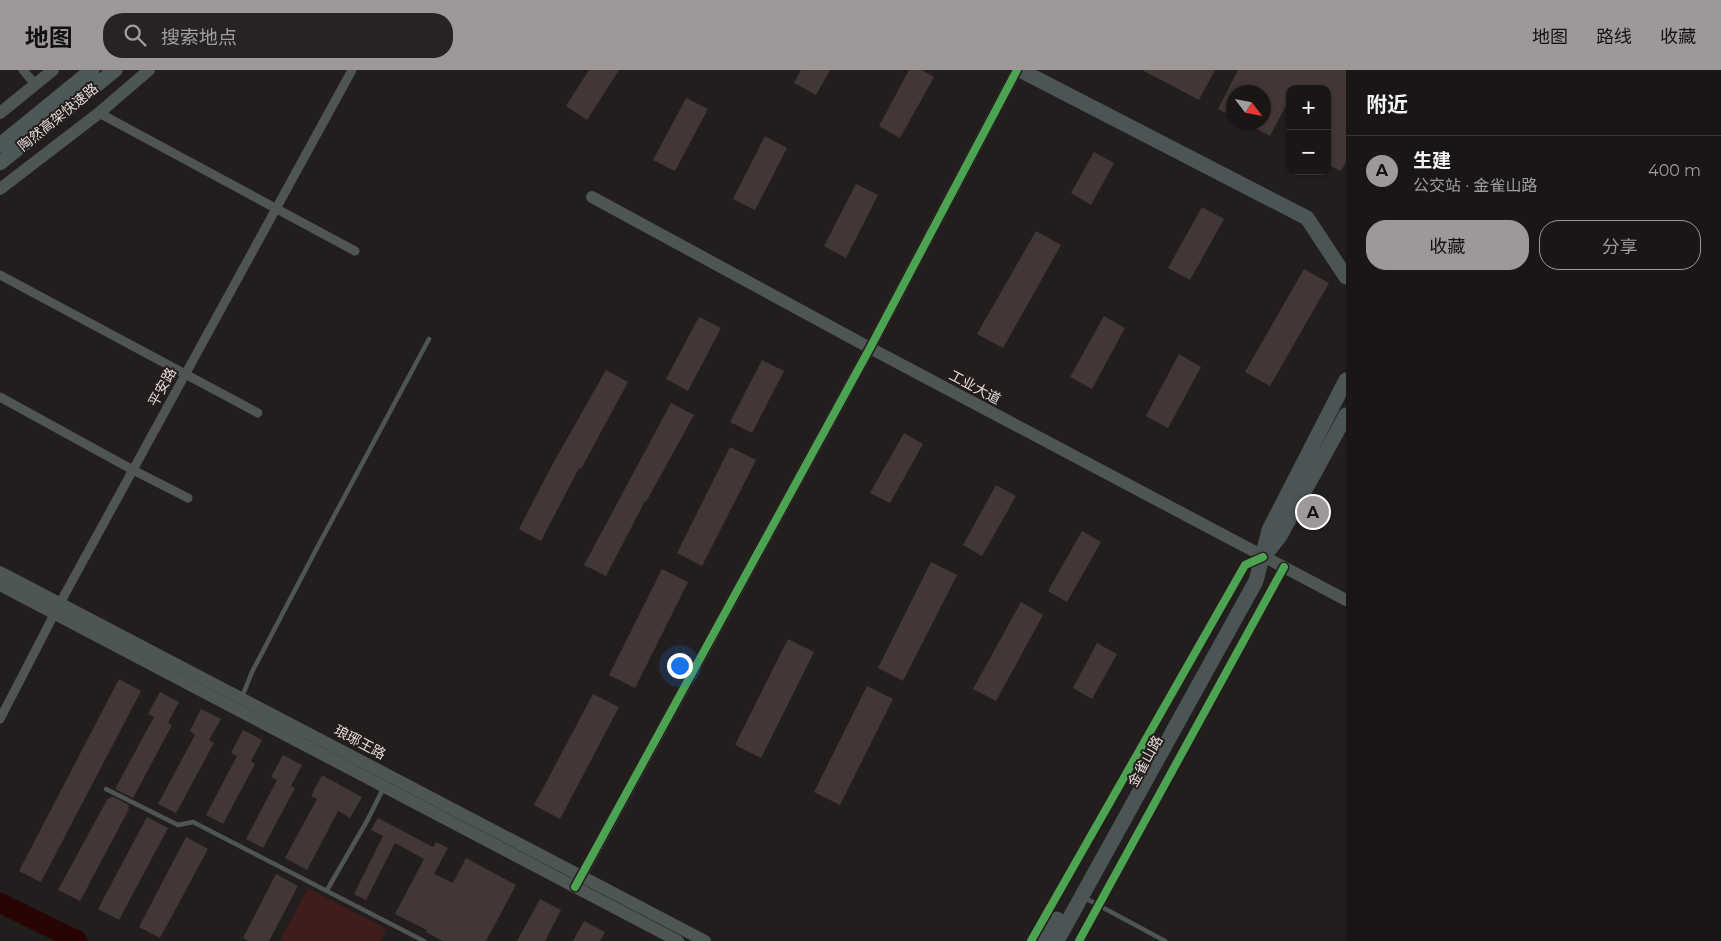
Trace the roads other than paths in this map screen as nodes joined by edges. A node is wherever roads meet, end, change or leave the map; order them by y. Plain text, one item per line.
1 (23, 70) edge
2 (53, 70) edge
3 (92, 70) edge
4 (115, 70) edge
5 (149, 70) edge
6 (352, 70) edge
7 (1018, 70) edge
8 (35, 84) junction
9 (0, 113) edge
10 (99, 113) junction
11 (0, 145) edge
12 (0, 163) edge
13 (0, 189) edge
14 (592, 197) dead end
15 (276, 209) junction
16 (355, 251) dead end
17 (0, 275) edge
18 (1346, 277) edge
19 (429, 339) dead end
20 (870, 348) junction
21 (186, 374) junction
22 (1346, 380) edge
23 (0, 397) edge
24 (258, 413) dead end
25 (1346, 415) edge
26 (133, 470) junction
27 (188, 498) dead end
28 (1263, 557) junction
29 (0, 572) edge
30 (0, 585) edge
31 (1346, 600) edge
32 (58, 608) junction
33 (242, 697) junction
34 (0, 720) edge
35 (388, 780) junction
36 (106, 789) dead end
37 (578, 881) junction
38 (326, 890) junction
39 (1082, 897) junction
40 (424, 941) edge
41 (678, 941) edge
42 (705, 941) edge
43 (1045, 941) edge
44 (1057, 941) edge
45 (1165, 941) edge

1 - 8 street
2 - 8 main road
3 - 11 highway, 陶然高架快速路
4 - 12 highway, 陶然高架快速路
5 - 10 main road
6 - 15 street, 平安路
7 - 18 main road
7 - 20 street
8 - 9 main road
10 - 13 main road
10 - 15 street
14 - 20 main road, 工业大道
15 - 16 street
15 - 21 street, 平安路
17 - 21 street
19 - 33 lane
20 - 28 main road, 工业大道
20 - 37 street
21 - 24 street
21 - 26 street, 平安路
22 - 28 main road, 金雀山路
23 - 26 street
25 - 28 main road, 金雀山路
26 - 27 street
26 - 32 street, 平安路
28 - 31 main road, 工业大道
28 - 39 main road, 金雀山路
28 - 43 main road, 金雀山路
29 - 32 main road, 琅琊王路
30 - 32 main road, 琅琊王路
32 - 33 main road, 琅琊王路
32 - 34 street, 平安路
32 - 35 main road, 琅琊王路
33 - 35 main road, 琅琊王路
35 - 37 main road, 琅琊王路
35 - 38 lane
36 - 38 lane
37 - 41 main road, 琅琊王路
37 - 42 main road, 琅琊王路
38 - 40 lane
39 - 44 main road, 金雀山路
39 - 45 lane

